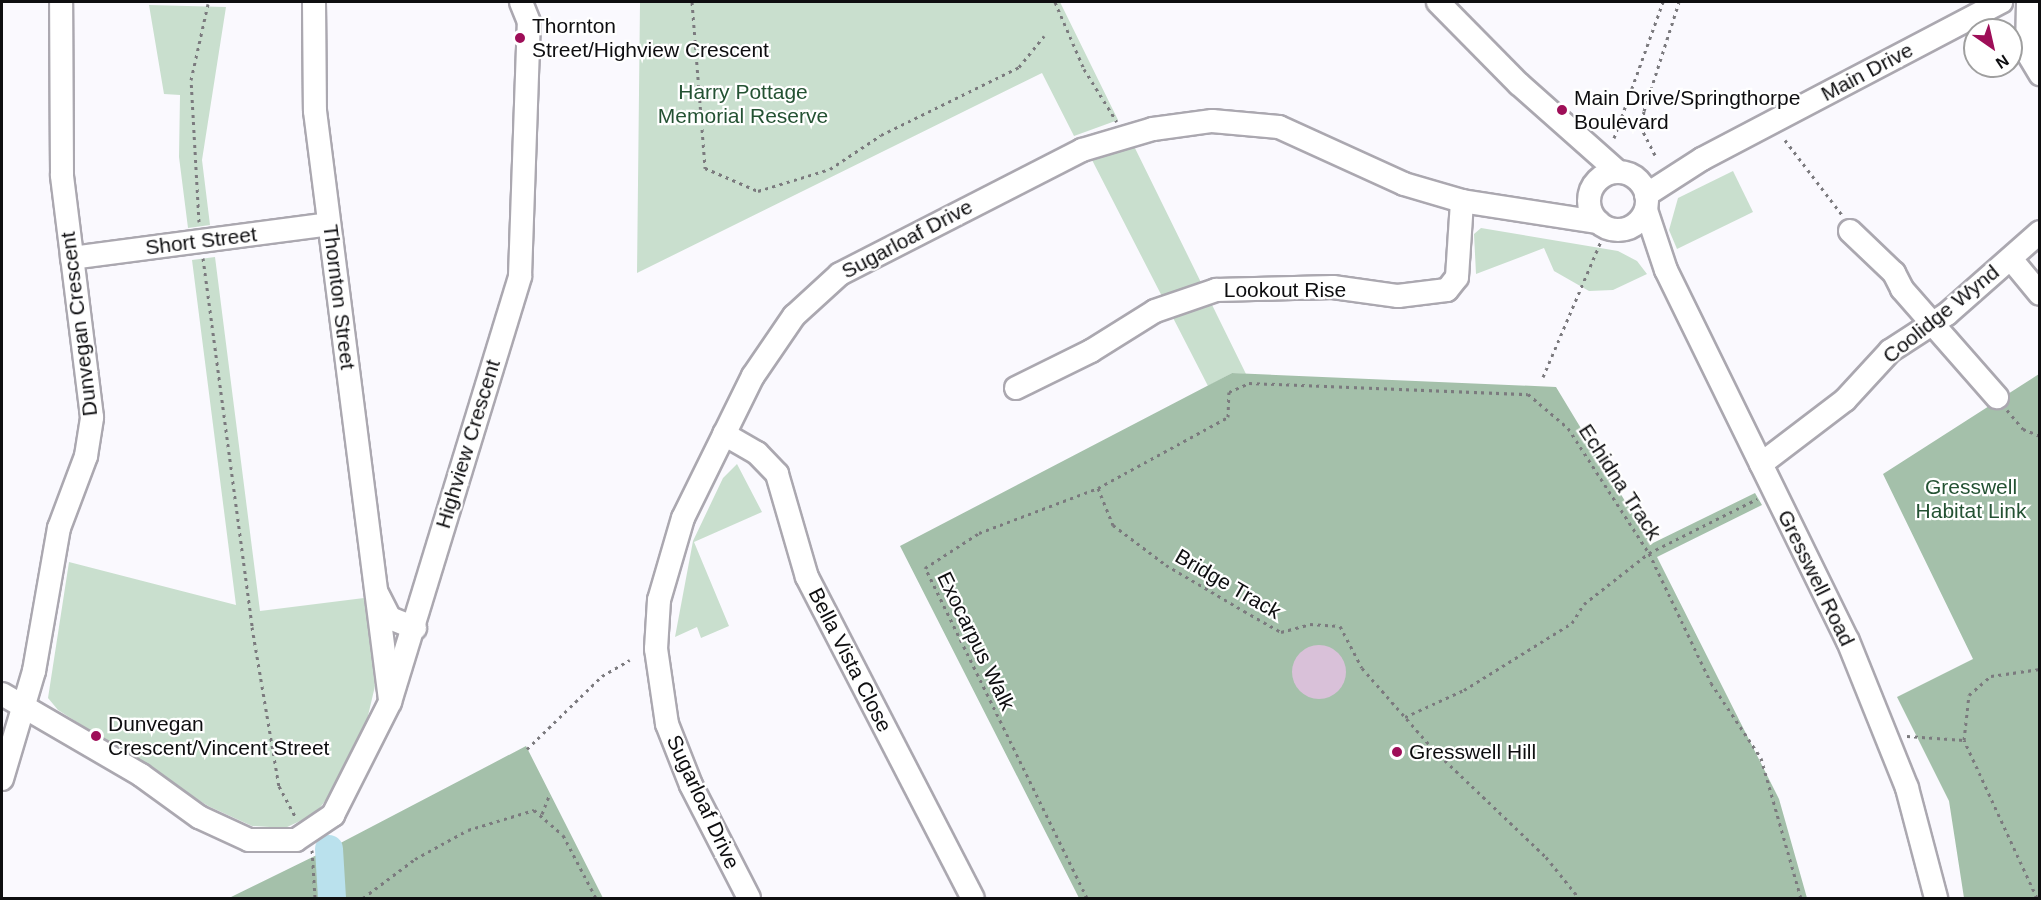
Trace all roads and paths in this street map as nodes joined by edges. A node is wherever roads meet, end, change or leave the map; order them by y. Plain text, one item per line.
1 (61, 2) edge
2 (314, 2) edge
3 (521, 2) edge
4 (692, 2) edge
5 (1055, 2) edge
6 (1438, 2) edge
7 (1663, 2) edge
8 (1679, 2) edge
9 (2001, 2) edge
10 (2028, 2) edge
11 (208, 4) dead end
12 (1044, 36) dead end
13 (2040, 74) edge
14 (1570, 131) junction
15 (1125, 136) junction
16 (1614, 138) dead end
17 (1785, 140) dead end
18 (1655, 155) dead end
19 (1636, 188) junction
20 (1592, 189) junction
21 (1462, 201) junction
22 (1531, 210) junction
23 (330, 224) junction
24 (1609, 227) junction
25 (200, 228) dead end
26 (1850, 231) joint
27 (2040, 232) edge
28 (203, 253) dead end
29 (72, 258) junction
30 (2011, 259) junction
31 (1666, 270) junction
32 (2040, 294) edge
33 (1933, 324) junction
34 (1543, 377) dead end
35 (1016, 388) dead end
36 (1997, 397) joint
37 (724, 434) junction
38 (2040, 436) edge
39 (1761, 464) junction
40 (1098, 488) junction
41 (1774, 490) junction
42 (1649, 554) junction
43 (377, 592) junction
44 (415, 628) junction
45 (381, 647) junction
46 (407, 651) junction
47 (630, 660) dead end
48 (2040, 669) edge
49 (2, 694) edge
50 (390, 702) junction
51 (25, 708) junction
52 (1405, 717) junction
53 (1965, 740) junction
54 (1890, 743) junction
55 (527, 749) dead end
56 (2, 779) edge
57 (550, 793) dead end
58 (542, 814) junction
59 (295, 839) junction
60 (315, 898) edge
61 (363, 898) edge
62 (596, 898) edge
63 (749, 898) edge
64 (973, 898) edge
65 (1087, 898) edge
66 (1578, 898) edge
67 (1801, 898) edge
68 (1936, 898) edge
69 (2037, 898) edge

1 - 29 street, Dunvegan Crescent
2 - 23 street, Thornton Street
3 - 44 street, Highview Crescent
4 - 12 path
5 - 15 path
6 - 14 street
7 - 16 path
8 - 18 path
9 - 19 street, Main Drive
10 - 13 street
11 - 25 path
14 - 19 street
14 - 20 street
15 - 21 street, Sugarloaf Drive
15 - 37 street, Sugarloaf Drive
17 - 26 path
19 - 20 street, Sugarloaf Drive
19 - 24 street
19 - 31 street, Gresswell Road
20 - 22 street, Sugarloaf Drive
20 - 24 street
21 - 22 street, Sugarloaf Drive
21 - 35 street, Lookout Rise
22 - 24 street, Sugarloaf Drive
23 - 29 street, Short Street
23 - 43 street, Thornton Street
24 - 31 street, Gresswell Road
24 - 34 path
26 - 33 street
27 - 30 street, Coolidge Wynd
28 - 59 path
29 - 51 street, Dunvegan Crescent
30 - 32 street
30 - 33 street, Coolidge Wynd
31 - 39 street, Gresswell Road
33 - 36 street
33 - 39 street, Coolidge Wynd
36 - 38 path
37 - 63 street, Sugarloaf Drive
37 - 64 street, Bella Vista Close
39 - 41 street, Gresswell Road
40 - 42 path, Echidna Track
40 - 52 path, Bridge Track
40 - 65 path, Exocarpus Walk
41 - 42 path
41 - 54 street, Gresswell Road
42 - 52 path
42 - 67 path, Echidna Track
43 - 44 street, Thornton Street
43 - 45 street, Thornton Street
44 - 46 street, Highview Crescent
45 - 46 street
45 - 50 street, Thornton Street
46 - 50 street, Highview Crescent
47 - 55 path
48 - 53 path
49 - 51 street
50 - 59 street, Highview Crescent
51 - 56 street, Dunvegan Crescent
51 - 59 street
52 - 66 path, Bridge Track
53 - 54 path
53 - 69 path
54 - 68 street, Gresswell Road
57 - 58 path
58 - 61 path
58 - 62 path
59 - 60 path

